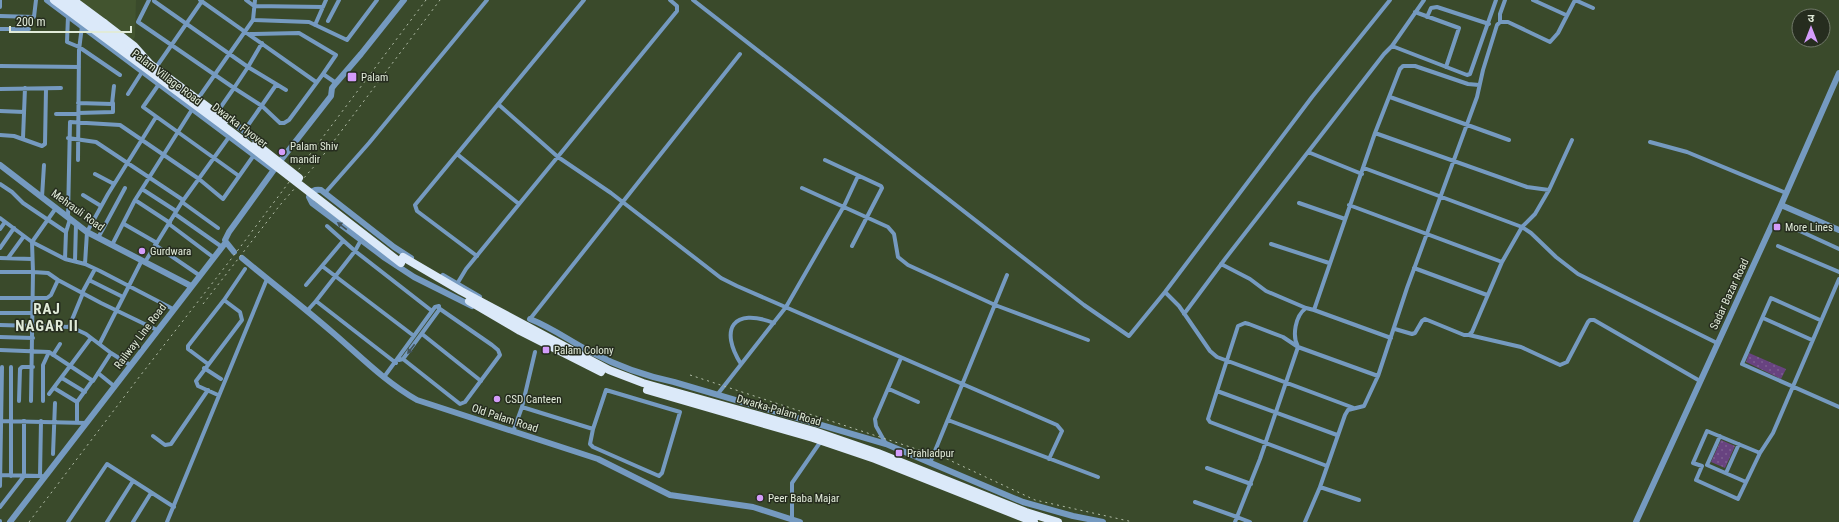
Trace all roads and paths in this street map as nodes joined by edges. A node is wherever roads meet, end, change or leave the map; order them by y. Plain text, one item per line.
1 (0, 0) edge
2 (36, 0) edge
3 (47, 0) edge
4 (54, 0) edge
5 (63, 0) edge
6 (68, 0) edge
7 (73, 0) edge
8 (149, 0) edge
9 (246, 0) edge
10 (255, 0) edge
11 (326, 0) edge
12 (339, 0) edge
13 (377, 0) edge
14 (404, 0) edge
15 (487, 0) edge
16 (584, 0) edge
17 (670, 0) edge
18 (693, 0) edge
19 (1390, 0) edge
20 (1424, 0) edge
21 (1496, 0) edge
22 (1505, 0) edge
23 (1533, 0) edge
24 (1575, 0) edge
25 (154, 1) dead end
26 (202, 1) edge
27 (254, 6) junction
28 (0, 7) edge
29 (323, 7) junction
30 (1593, 8) dead end
31 (1415, 12) junction
32 (1566, 15) junction
33 (0, 16) edge
34 (68, 16) junction
35 (1427, 17) junction
36 (254, 20) junction
37 (328, 22) dead end
38 (1500, 22) junction
39 (186, 24) junction
40 (1489, 24) junction
41 (315, 25) junction
42 (82, 26) junction
43 (0, 29) edge
44 (29, 29) dead end
45 (247, 33) junction
46 (262, 43) junction
47 (172, 45) junction
48 (1392, 46) junction
49 (80, 47) junction
50 (230, 54) junction
51 (740, 54) dead end
52 (153, 65) junction
53 (0, 66) edge
54 (1446, 66) junction
55 (79, 67) junction
56 (248, 67) junction
57 (142, 72) junction
58 (1839, 73) edge
59 (323, 74) junction
60 (120, 75) dead end
61 (215, 75) junction
62 (316, 82) junction
63 (336, 83) junction
64 (159, 84) junction
65 (276, 85) junction
66 (1479, 85) junction
67 (114, 86) dead end
68 (25, 88) junction
69 (61, 88) dead end
70 (234, 88) junction
71 (0, 89) edge
72 (46, 89) junction
73 (286, 90) dead end
74 (128, 94) dead end
75 (1390, 96) junction
76 (199, 97) junction
77 (78, 103) junction
78 (113, 103) junction
79 (498, 104) junction
80 (262, 106) junction
81 (192, 109) junction
82 (218, 111) junction
83 (0, 112) edge
84 (24, 112) junction
85 (56, 114) dead end
86 (78, 114) junction
87 (156, 117) junction
88 (78, 123) junction
89 (1468, 125) junction
90 (178, 131) junction
91 (244, 131) junction
92 (1375, 133) junction
93 (0, 135) edge
94 (229, 137) junction
95 (23, 138) junction
96 (68, 138) junction
97 (78, 139) junction
98 (141, 140) junction
99 (1509, 140) dead end
100 (1572, 140) dead end
101 (1650, 142) dead end
102 (1308, 152) junction
103 (163, 154) junction
104 (457, 154) junction
105 (254, 155) junction
106 (214, 157) junction
107 (558, 157) junction
108 (78, 160) dead end
109 (281, 160) junction
110 (825, 160) dead end
111 (1454, 161) junction
112 (127, 162) junction
113 (0, 165) edge
114 (44, 165) dead end
115 (1364, 168) junction
116 (274, 170) junction
117 (94, 174) dead end
118 (1362, 174) junction
119 (239, 176) junction
120 (858, 176) junction
121 (149, 178) junction
122 (199, 179) junction
123 (0, 184) edge
124 (114, 184) junction
125 (125, 188) dead end
126 (802, 188) dead end
127 (142, 189) junction
128 (1549, 190) junction
129 (325, 193) junction
130 (1786, 194) junction
131 (83, 195) dead end
132 (1441, 196) junction
133 (42, 197) junction
134 (135, 200) junction
135 (183, 201) junction
136 (622, 202) junction
137 (1299, 203) dead end
138 (519, 204) junction
139 (1349, 205) junction
140 (1781, 205) junction
141 (101, 206) junction
142 (844, 206) junction
143 (56, 208) junction
144 (176, 212) junction
145 (866, 216) junction
146 (0, 218) edge
147 (69, 218) junction
148 (46, 219) junction
149 (1345, 219) junction
150 (5, 222) junction
151 (76, 224) junction
152 (124, 224) junction
153 (170, 224) junction
154 (326, 226) dead end
155 (1789, 226) dead end
156 (1522, 227) junction
157 (14, 228) junction
158 (218, 228) dead end
159 (0, 229) edge
160 (1839, 230) edge
161 (66, 232) junction
162 (87, 232) junction
163 (1428, 233) junction
164 (24, 236) junction
165 (98, 238) junction
166 (361, 240) junction
167 (343, 241) junction
168 (32, 242) junction
169 (156, 244) junction
170 (224, 244) junction
171 (1271, 244) dead end
172 (112, 245) junction
173 (852, 246) dead end
174 (1778, 246) dead end
175 (0, 248) edge
176 (1839, 249) edge
177 (355, 251) junction
178 (234, 252) dead end
179 (477, 256) junction
180 (213, 257) junction
181 (0, 258) edge
182 (8, 258) junction
183 (32, 258) junction
184 (242, 258) dead end
185 (65, 259) junction
186 (75, 261) junction
187 (143, 261) junction
188 (1502, 262) junction
189 (1329, 263) junction
190 (85, 264) junction
191 (1221, 264) junction
192 (322, 266) junction
193 (1414, 268) junction
194 (95, 269) junction
195 (245, 269) dead end
196 (0, 272) edge
197 (33, 272) junction
198 (1839, 272) edge
199 (199, 275) junction
200 (1007, 275) dead end
201 (336, 276) junction
202 (267, 279) junction
203 (1839, 279) edge
204 (58, 280) junction
205 (89, 280) junction
206 (457, 284) junction
207 (306, 285) dead end
208 (129, 286) junction
209 (191, 286) junction
210 (1165, 292) junction
211 (83, 293) junction
212 (1487, 295) junction
213 (123, 297) junction
214 (0, 298) edge
215 (33, 298) junction
216 (224, 300) junction
217 (316, 301) junction
218 (479, 304) junction
219 (996, 305) junction
220 (786, 307) junction
221 (1306, 308) junction
222 (173, 309) junction
223 (440, 309) junction
224 (117, 310) junction
225 (1314, 310) junction
226 (307, 311) junction
227 (432, 311) junction
228 (33, 312) junction
229 (0, 313) edge
230 (497, 314) junction
231 (1184, 314) junction
232 (1763, 318) junction
233 (530, 319) joint
234 (1820, 320) junction
235 (774, 323) junction
236 (0, 325) edge
237 (33, 326) junction
238 (69, 327) junction
239 (1395, 329) junction
240 (157, 330) junction
241 (422, 334) junction
242 (1469, 335) junction
243 (414, 336) junction
244 (0, 337) edge
245 (33, 338) junction
246 (90, 338) junction
247 (1391, 338) junction
248 (1088, 340) dead end
249 (1812, 340) junction
250 (100, 343) junction
251 (60, 344) dead end
252 (1717, 344) junction
253 (1298, 347) junction
254 (0, 350) edge
255 (33, 351) junction
256 (49, 352) junction
257 (535, 352) dead end
258 (111, 353) junction
259 (53, 355) junction
260 (901, 358) junction
261 (399, 361) junction
262 (1225, 361) junction
263 (208, 364) junction
264 (741, 364) junction
265 (130, 365) junction
266 (2, 366) dead end
267 (11, 367) dead end
268 (33, 367) junction
269 (70, 367) junction
270 (204, 368) junction
271 (98, 373) junction
272 (1378, 376) junction
273 (384, 377) junction
274 (62, 378) junction
275 (221, 379) dead end
276 (92, 381) junction
277 (481, 381) junction
278 (1700, 381) junction
279 (1287, 382) junction
280 (962, 384) junction
281 (114, 386) junction
282 (1792, 387) junction
283 (54, 388) junction
284 (888, 389) junction
285 (208, 390) junction
286 (1217, 391) junction
287 (85, 392) junction
288 (50, 394) dead end
289 (717, 394) junction
290 (218, 395) junction
291 (31, 401) dead end
292 (43, 401) dead end
293 (19, 402) dead end
294 (55, 402) dead end
295 (77, 402) junction
296 (918, 402) dead end
297 (522, 407) junction
298 (1839, 407) edge
299 (1354, 408) junction
300 (1276, 414) junction
301 (948, 420) junction
302 (1, 421) edge
303 (12, 421) junction
304 (24, 421) junction
305 (41, 422) junction
306 (54, 422) junction
307 (77, 423) junction
308 (86, 423) junction
309 (594, 429) junction
310 (513, 432) junction
311 (1337, 435) junction
312 (153, 436) dead end
313 (1720, 436) junction
314 (821, 441) junction
315 (1266, 443) junction
316 (886, 444) junction
317 (1739, 444) junction
318 (1760, 452) junction
319 (53, 454) dead end
320 (1049, 459) junction
321 (930, 463) junction
322 (1707, 465) junction
323 (1327, 466) junction
324 (1702, 466) junction
325 (1207, 468) dead end
326 (1726, 473) junction
327 (0, 475) edge
328 (11, 476) junction
329 (24, 476) junction
330 (42, 476) junction
331 (1098, 477) dead end
332 (133, 481) junction
333 (1746, 482) junction
334 (1251, 484) junction
335 (0, 486) edge
336 (1320, 487) junction
337 (151, 493) junction
338 (1359, 500) dead end
339 (1195, 502) dead end
340 (174, 506) junction
341 (0, 507) edge
342 (1237, 517) junction
343 (792, 519) junction
344 (10, 522) edge
345 (68, 522) edge
346 (107, 522) edge
347 (132, 522) edge
348 (167, 522) edge
349 (800, 522) edge
350 (1034, 522) edge
351 (1058, 522) edge
352 (1103, 522) edge
353 (1235, 522) edge
354 (1250, 522) edge
355 (1305, 522) edge
356 (1636, 522) edge

1 - 28 street
2 - 33 street
3 - 34 street, Palam Village Road
4 - 218 main road, Dwarka Flyover, bridge
5 - 52 main road, Dwarka Flyover, bridge
6 - 52 street
7 - 52 main road, bridge
8 - 47 street
9 - 27 street
10 - 27 street
11 - 29 street
12 - 37 street
13 - 41 street
14 - 63 street, Railway Line Road
15 - 129 street
16 - 79 street
17 - 107 street
18 - 210 street
19 - 210 street
20 - 31 street
21 - 40 street
22 - 38 street
23 - 32 street
24 - 30 street
24 - 32 street
25 - 39 street
26 - 39 street
26 - 45 street
27 - 29 street
27 - 36 street
29 - 41 street
31 - 35 street
31 - 48 street
32 - 38 street
34 - 42 street, Palam Village Road
34 - 49 street
35 - 40 street
35 - 54 street
36 - 41 street
36 - 45 street
38 - 66 street
39 - 47 street
39 - 50 street
40 - 54 street
42 - 49 street
42 - 57 street, Palam Village Road
43 - 44 street
45 - 46 street
45 - 50 street
45 - 59 street
46 - 56 street
46 - 62 street
47 - 52 street
47 - 61 street
48 - 54 street
48 - 102 street
49 - 55 street
49 - 60 street
50 - 56 street
50 - 61 street
51 - 136 street
52 - 76 street
52 - 218 main road, Dwarka Flyover, bridge
53 - 55 street
55 - 77 street
56 - 65 street
56 - 70 street
57 - 64 street, Palam Village Road
57 - 74 street
58 - 130 street, Sadar Bazar Road
59 - 62 street
59 - 63 street
61 - 70 street
61 - 76 street
62 - 80 street
63 - 109 street, Railway Line Road
64 - 81 street, Palam Village Road
64 - 87 street
65 - 73 street
65 - 80 street
66 - 75 street
66 - 89 street
67 - 78 street
68 - 71 street
68 - 72 street
68 - 84 street
69 - 72 street
70 - 80 street
70 - 82 street
72 - 95 street
75 - 89 street
75 - 92 street
76 - 81 street
76 - 82 street
77 - 78 street
77 - 86 street
78 - 86 street
79 - 104 street
79 - 107 street
80 - 91 street
81 - 90 street
81 - 94 street, Palam Village Road
82 - 91 street
83 - 84 street
84 - 95 street
85 - 86 street
86 - 88 street
87 - 90 street
87 - 98 street
88 - 96 street
88 - 97 street
88 - 98 street
89 - 99 street
89 - 111 street
90 - 103 street
90 - 106 street
91 - 109 street
92 - 111 street
92 - 115 street
93 - 95 street
94 - 105 street, Palam Village Road
94 - 106 street
96 - 97 street
96 - 147 street
97 - 108 street
97 - 112 street
98 - 103 street
98 - 112 street
100 - 128 street
101 - 130 street
102 - 118 street
102 - 191 street
103 - 121 street
103 - 122 street
104 - 138 street
104 - 179 street
105 - 116 street, Palam Village Road
105 - 119 street
106 - 119 street
106 - 122 street
107 - 136 street
107 - 138 street
109 - 116 street, Railway Line Road
110 - 120 street
111 - 128 street
111 - 132 street
112 - 121 street
112 - 124 street
113 - 133 street, Mehrauli Road
114 - 133 street
115 - 118 street
115 - 132 street
116 - 170 street, Railway Line Road
117 - 124 street
118 - 139 street
119 - 122 street
120 - 142 street
120 - 145 street
121 - 127 street
121 - 135 street
122 - 135 street
123 - 148 street
124 - 141 street
125 - 165 street
126 - 142 street
127 - 134 street
127 - 144 street
128 - 156 street
166 -> 129 street
129 - 206 street
130 - 140 street, Sadar Bazar Road
131 - 141 street
132 - 156 street
132 - 163 street
133 - 143 street, Mehrauli Road
134 - 152 street
134 - 153 street
135 - 144 street
135 - 158 street
136 - 220 street
136 - 233 street
137 - 149 street
138 - 179 street
139 - 149 street
139 - 163 street
140 - 160 street
140 - 252 street, Sadar Bazar Road
141 - 162 street
142 - 145 street
142 - 220 street
143 - 147 street, Mehrauli Road
143 - 148 street
144 - 153 street
144 - 170 street
145 - 173 street
145 - 219 street
146 - 150 street
147 - 151 street, Mehrauli Road
147 - 161 street
148 - 161 street
148 - 168 street
149 - 189 street
150 - 157 street
150 - 159 street
151 - 162 street, Mehrauli Road
151 - 186 street
152 - 169 street
152 - 172 street
153 - 169 street
153 - 180 street
154 - 167 street
155 - 176 street
156 - 188 street
156 - 252 street
157 - 164 street
157 - 175 street
161 - 185 street
162 - 165 street, Mehrauli Road
162 - 190 street
163 - 188 street
163 - 193 street
164 - 168 street
164 - 182 street
165 - 172 street, Mehrauli Road
166 - 177 street
166 - 230 street
167 - 177 street
167 - 192 street
168 - 183 street
168 - 185 street
169 - 187 street
169 - 199 street
170 - 178 street
170 - 180 street, Railway Line Road
171 - 189 street
172 - 187 street, Mehrauli Road
174 - 198 street
177 - 201 street
177 - 227 street
179 - 206 street
180 - 199 street, Railway Line Road
181 - 182 street
182 - 183 street
183 - 197 street
184 - 202 street, Old Palam Road
185 - 186 street
186 - 190 street
187 - 208 street
187 - 209 street, Mehrauli Road
188 - 212 street
189 - 225 street
190 - 194 street
191 - 221 street
191 - 231 street
192 - 201 street
192 - 207 street
193 - 212 street
193 - 239 street
194 - 205 street
194 - 208 street
195 - 216 street
196 - 197 street
197 - 204 street
197 - 215 street
199 - 209 street, Railway Line Road
200 - 219 street
201 - 217 street
201 - 243 street
202 - 226 street, Old Palam Road
202 - 290 street
203 - 234 street
204 - 211 street
204 - 215 street
205 - 211 street
205 - 213 street
206 - 230 street
208 - 213 street
208 - 222 street
209 - 222 street, Railway Line Road
210 - 231 street
211 - 224 street
211 - 238 street
212 - 242 street
213 - 224 street
214 - 215 street
215 - 228 street
216 - 263 street
216 - 263 street
217 - 226 street
217 - 261 street
218 - 230 main road, Dwarka Flyover
219 - 248 street
219 - 280 street
220 - 235 street
220 - 260 street
221 - 225 street
221 - 253 street
222 - 240 street, Railway Line Road
223 - 227 street
223 - 241 street
223 - 277 street
224 - 240 street
224 - 250 street
225 - 247 street
226 - 273 street, Old Palam Road
227 - 243 street
228 - 229 street
228 - 237 street
230 - 314 main road, Dwarka-Palam Road
230 - 351 main road, Dwarka-Palam Road
231 - 262 street
232 - 234 street
232 - 249 street
232 - 282 street
233 - 289 street
234 - 249 street
235 - 264 street
235 - 264 street
236 - 237 street
237 - 238 street
237 - 245 street
238 - 246 street
239 - 242 street
239 - 247 street
240 - 265 street, Railway Line Road
241 -> 261 street
241 - 277 street
242 - 278 street
243 - 261 street
244 - 245 street
245 - 255 street
246 - 250 street
246 - 269 street
247 - 272 street
249 - 282 street
250 - 258 street
251 - 259 street
252 - 278 street, Sadar Bazar Road
253 - 262 street
253 - 272 street
253 - 279 street
254 - 255 street
255 - 256 street
255 - 268 street
256 - 259 street
256 - 292 street
257 - 297 street
258 - 265 street
258 - 271 street
259 - 269 street
260 - 280 street
260 - 284 street
261 - 273 street
261 - 277 street
262 - 279 street
262 - 286 street
263 - 270 street
264 - 289 street
265 - 281 street, Railway Line Road
266 - 302 street
267 - 303 street
268 - 291 street
268 - 293 street
269 - 274 street
269 - 276 street
270 - 275 street
270 - 285 street
271 - 276 street
271 - 281 street
272 - 299 street
273 - 310 street, Old Palam Road
274 - 283 street
274 - 287 street
276 - 287 street
278 - 356 street, Sadar Bazar Road
279 - 299 street
279 - 300 street
280 - 301 street
280 - 320 street
281 - 308 street, Railway Line Road
282 - 298 street
282 - 318 street
283 - 288 street
283 - 295 street
284 - 296 street
284 - 316 street
285 - 290 street
285 - 312 street
286 - 300 street
286 - 315 street
287 - 295 street
289 - 316 street
290 - 340 street
294 - 306 street
295 - 307 street
297 - 309 street
297 - 310 street
299 - 311 street
300 - 311 street
300 - 315 street
301 - 320 street
301 - 321 street
302 - 303 street
302 - 327 street
303 - 304 street
303 - 328 street
304 - 305 street
304 - 329 street
305 - 306 street
305 - 330 street
306 - 307 street
306 - 319 street
307 - 308 street
308 - 330 street, Railway Line Road
309 - 309 street
310 - 343 street, Old Palam Road
311 - 323 street
313 - 317 street
313 - 322 street
313 - 324 street
314 - 343 street
314 - 350 main road, Dwarka-Palam Road
315 - 323 street
315 - 334 street
316 - 321 street
317 - 318 street
317 - 326 street
318 - 333 street
320 - 331 street
321 - 352 street
322 - 324 street
322 - 326 street
323 - 336 street
324 - 333 street
325 - 334 street
326 - 333 street
327 - 328 street
327 - 335 street
328 - 329 street
329 - 330 street
329 - 341 street
330 - 344 street, Railway Line Road
332 - 337 street
332 - 345 street
332 - 346 street
334 - 342 street
336 - 338 street
336 - 355 street
337 - 340 street
337 - 347 street
339 - 342 street
340 - 348 street
342 - 353 street
342 - 354 street
343 - 349 street, Old Palam Road

